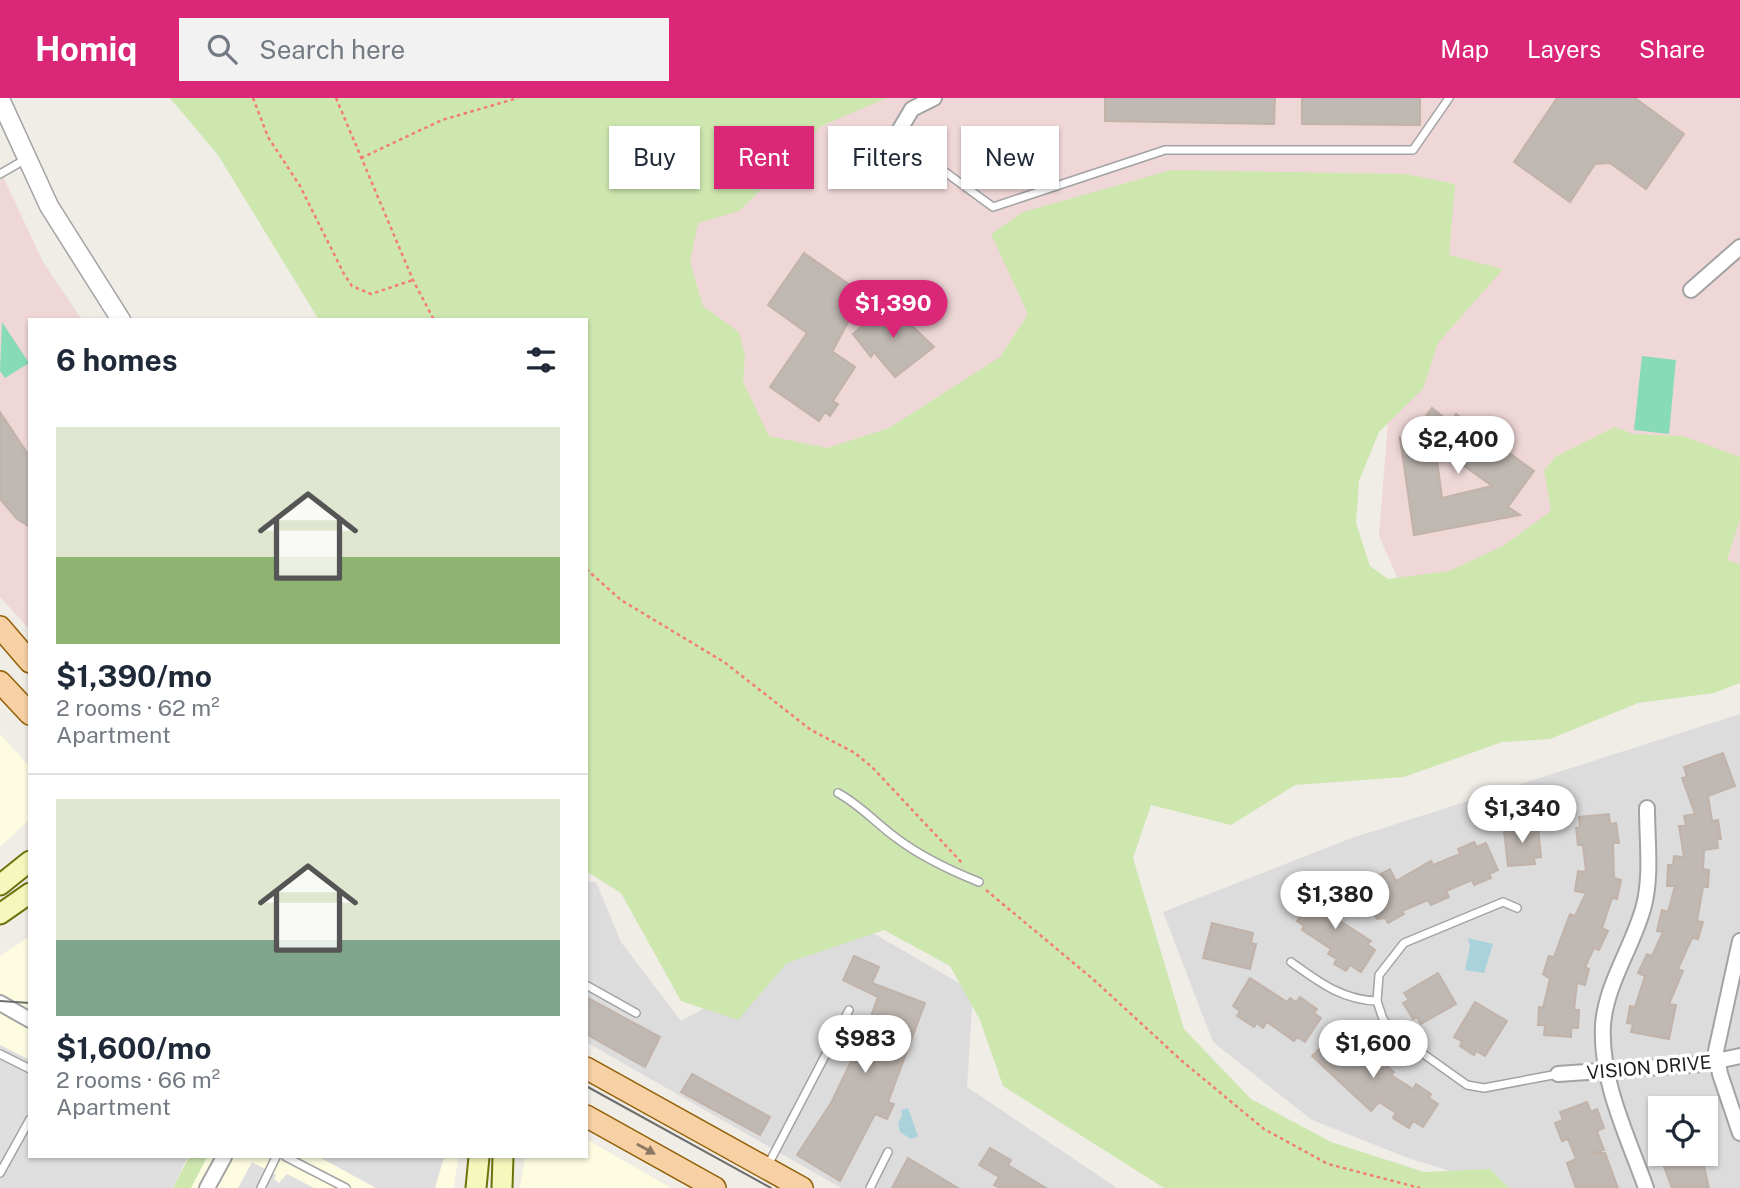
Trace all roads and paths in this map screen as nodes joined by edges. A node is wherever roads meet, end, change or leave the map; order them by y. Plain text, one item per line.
1 (253, 98) edge
2 (336, 98) edge
3 (518, 98) edge
4 (934, 98) edge
5 (1449, 98) edge
6 (0, 99) edge
7 (902, 126) edge
8 (27, 158) junction
9 (361, 158) junction
10 (947, 173) edge
11 (0, 174) edge
12 (1740, 247) edge
13 (413, 280) junction
14 (1691, 290) dead end
15 (120, 318) edge
16 (433, 318) edge
17 (588, 571) edge
18 (0, 627) edge
19 (28, 660) edge
20 (0, 682) edge
21 (28, 711) edge
22 (838, 793) dead end
23 (1647, 808) dead end
24 (28, 863) edge
25 (979, 882) junction
26 (0, 885) edge
27 (28, 894) edge
28 (1517, 908) dead end
29 (0, 914) edge
30 (1740, 941) edge
31 (1291, 962) dead end
32 (588, 986) edge
33 (1377, 1001) junction
34 (0, 1003) edge
35 (849, 1010) dead end
36 (636, 1013) dead end
37 (28, 1019) edge
38 (0, 1054) edge
39 (1740, 1056) edge
40 (1717, 1062) junction
41 (28, 1068) edge
42 (588, 1069) edge
43 (1605, 1072) junction
44 (1558, 1074) joint
45 (588, 1117) edge
46 (28, 1123) edge
47 (1740, 1133) edge
48 (888, 1152) dead end
49 (223, 1158) edge
50 (276, 1158) edge
51 (288, 1158) edge
52 (479, 1158) edge
53 (503, 1158) edge
54 (766, 1169) junction
55 (0, 1173) edge
56 (207, 1188) edge
57 (261, 1188) edge
58 (346, 1188) edge
59 (477, 1188) edge
60 (502, 1188) edge
61 (715, 1188) edge
62 (802, 1188) edge
63 (870, 1188) edge
64 (1420, 1188) edge
65 (1646, 1188) edge

1 - 13 path
2 - 9 path
3 - 9 path
4 - 7 street
5 - 10 lane
6 - 8 street
8 - 11 lane
8 - 15 street
9 - 13 path
12 - 14 street
13 - 16 path
17 - 25 path
18 - 19 main road
20 - 21 main road
22 - 25 lane
23 - 43 street
24 - 26 main road
25 - 64 path
27 - 29 main road
28 - 33 lane
30 - 40 street
31 - 33 lane
32 - 36 lane
33 - 44 lane
34 - 37 street
35 - 54 lane
38 - 41 lane
39 - 40 street, VISION DRIVE
40 - 43 street, VISION DRIVE
40 - 47 street
42 - 54 main road
43 - 44 street, VISION DRIVE
43 - 65 street
45 -> 61 main road
46 - 55 lane
48 - 63 lane
49 - 56 street
50 - 57 lane
51 - 58 lane
52 - 59 main road
53 - 60 main road
54 - 62 main road

